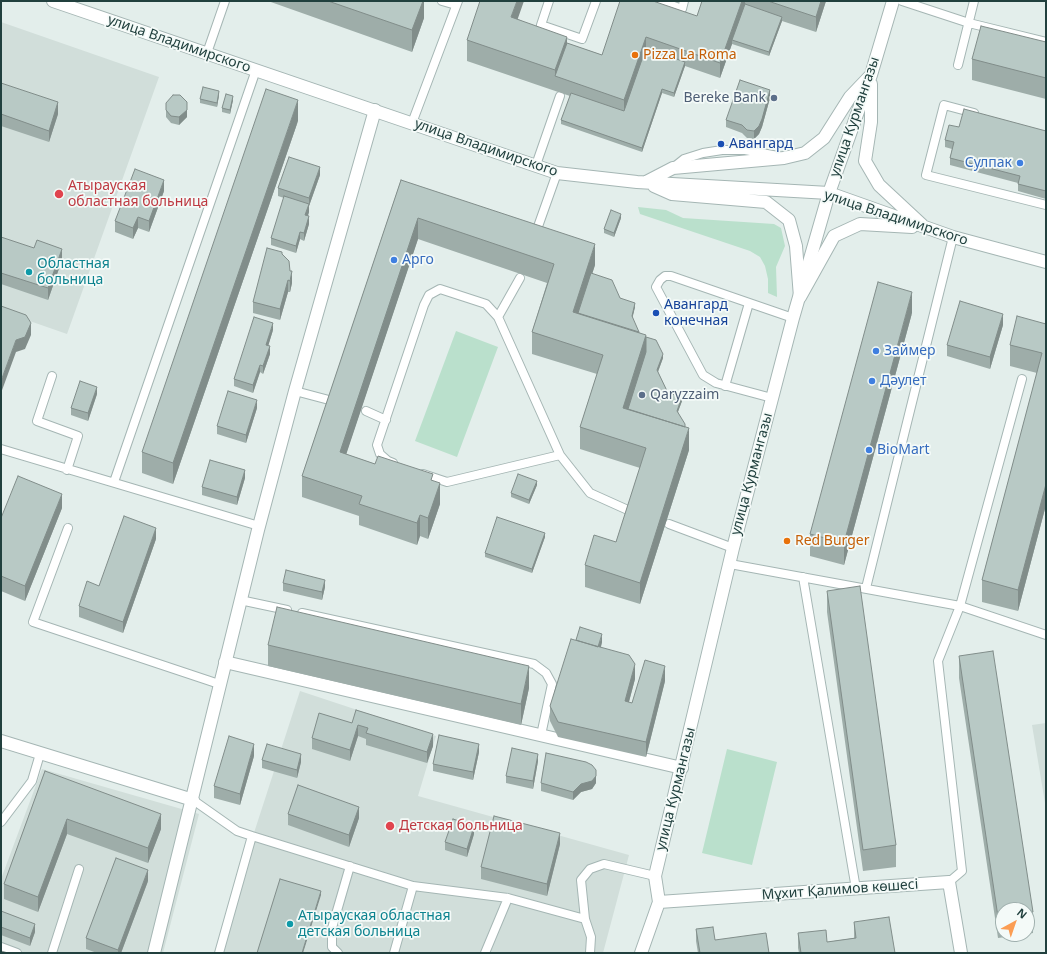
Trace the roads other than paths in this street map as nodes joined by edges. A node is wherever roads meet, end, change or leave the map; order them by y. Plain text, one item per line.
1 (54, 1) edge
2 (225, 1) edge
3 (442, 1) edge
4 (549, 1) edge
5 (596, 1) edge
6 (660, 1) edge
7 (684, 1) edge
8 (893, 1) edge
9 (902, 1) edge
10 (974, 1) edge
11 (457, 3) edge
12 (969, 23) junction
13 (1046, 42) edge
14 (207, 53) junction
15 (958, 65) dead end
16 (256, 70) junction
17 (871, 75) junction
18 (560, 96) edge
19 (375, 110) junction
20 (980, 114) edge
21 (412, 123) junction
22 (536, 165) junction
23 (557, 173) junction
24 (645, 183) junction
25 (829, 193) junction
26 (1046, 205) edge
27 (926, 228) junction
28 (953, 238) junction
29 (533, 240) edge
30 (1046, 262) edge
31 (520, 278) edge
32 (800, 297) junction
33 (749, 303) junction
34 (498, 317) junction
35 (793, 318) junction
36 (52, 376) dead end
37 (1022, 379) dead end
38 (725, 386) junction
39 (295, 391) junction
40 (772, 398) junction
41 (329, 400) edge
42 (366, 411) dead end
43 (386, 420) junction
44 (1, 449) edge
45 (560, 455) junction
46 (402, 466) edge
47 (67, 470) junction
48 (417, 472) edge
49 (114, 482) junction
50 (630, 511) edge
51 (669, 524) dead end
52 (259, 526) junction
53 (68, 528) dead end
54 (733, 548) junction
55 (730, 564) junction
56 (803, 577) junction
57 (866, 588) junction
58 (240, 600) junction
59 (960, 606) junction
60 (1046, 636) edge
61 (225, 662) junction
62 (220, 684) junction
63 (541, 735) junction
64 (1, 741) edge
65 (40, 754) junction
66 (682, 768) junction
67 (193, 800) junction
68 (1, 822) edge
69 (252, 836) junction
70 (350, 866) junction
71 (78, 869) dead end
72 (655, 876) junction
73 (948, 882) junction
74 (413, 886) junction
75 (856, 889) junction
76 (508, 898) junction
77 (659, 902) junction
78 (585, 919) junction
79 (1, 947) edge
80 (17, 953) edge
81 (52, 953) edge
82 (154, 953) edge
83 (219, 953) edge
84 (338, 953) edge
85 (394, 953) edge
86 (485, 953) edge
87 (590, 953) edge
88 (641, 953) edge
89 (961, 953) edge

1 - 14 street, улица Владимирского
2 - 14 lane
3 - 11 lane
4 - 5 lane
6 - 7 lane
8 - 17 street, улица Курмангазы
9 - 12 lane
10 - 12 lane
11 - 21 lane
12 - 13 lane
12 - 15 lane
14 - 16 street, улица Владимирского
16 - 19 street, улица Владимирского
16 - 49 lane
17 - 24 street
17 - 25 street, улица Курмангазы
17 - 27 street
18 - 22 lane
19 - 21 street, улица Владимирского
19 - 39 street
20 - 26 lane
21 - 22 street, улица Владимирского
22 - 23 street, улица Владимирского
23 - 24 street, улица Владимирского
23 - 29 lane
24 - 25 street, улица Владимирского
24 - 32 street
25 - 27 street, улица Владимирского
25 - 32 street, улица Курмангазы
27 - 28 street, улица Владимирского
27 - 32 street
28 - 30 street, улица Владимирского
28 - 57 lane
31 - 34 lane
32 - 35 street, улица Курмангазы
33 - 35 lane
33 - 38 lane
33 - 38 lane
34 - 43 lane
34 - 45 lane
35 - 40 street, улица Курмангазы
36 - 47 lane
37 - 59 lane
38 - 40 lane
39 - 41 lane
39 - 52 street
40 - 54 street, улица Курмангазы
42 - 43 lane
43 - 46 lane
44 - 47 lane
45 - 48 lane
45 - 50 lane
47 - 49 lane
49 - 52 lane
51 - 54 lane
52 - 58 street
53 - 62 lane
54 - 55 street, улица Курмангазы
55 - 56 lane
55 - 66 street, улица Курмангазы
56 - 57 lane
56 - 75 lane
57 - 59 lane
58 - 61 street
58 - 63 lane
59 - 60 lane
59 - 73 lane
61 - 62 street
61 - 63 street
62 - 67 street
63 - 66 street
64 - 65 street
65 - 67 street
65 - 68 lane
66 - 72 street, улица Курмангазы
67 - 69 lane
67 - 82 street
69 - 70 lane
69 - 83 lane
70 - 74 lane
70 - 84 lane
71 - 81 lane
72 - 77 street, улица Курмангазы
72 - 78 lane
73 - 75 street, Мұхит Қалимов көшесі
73 - 89 street
74 - 76 lane
74 - 85 lane
75 - 77 street, Мұхит Қалимов көшесі
76 - 78 lane
76 - 86 lane
77 - 88 street, улица Курмангазы
78 - 87 lane
79 - 80 lane

